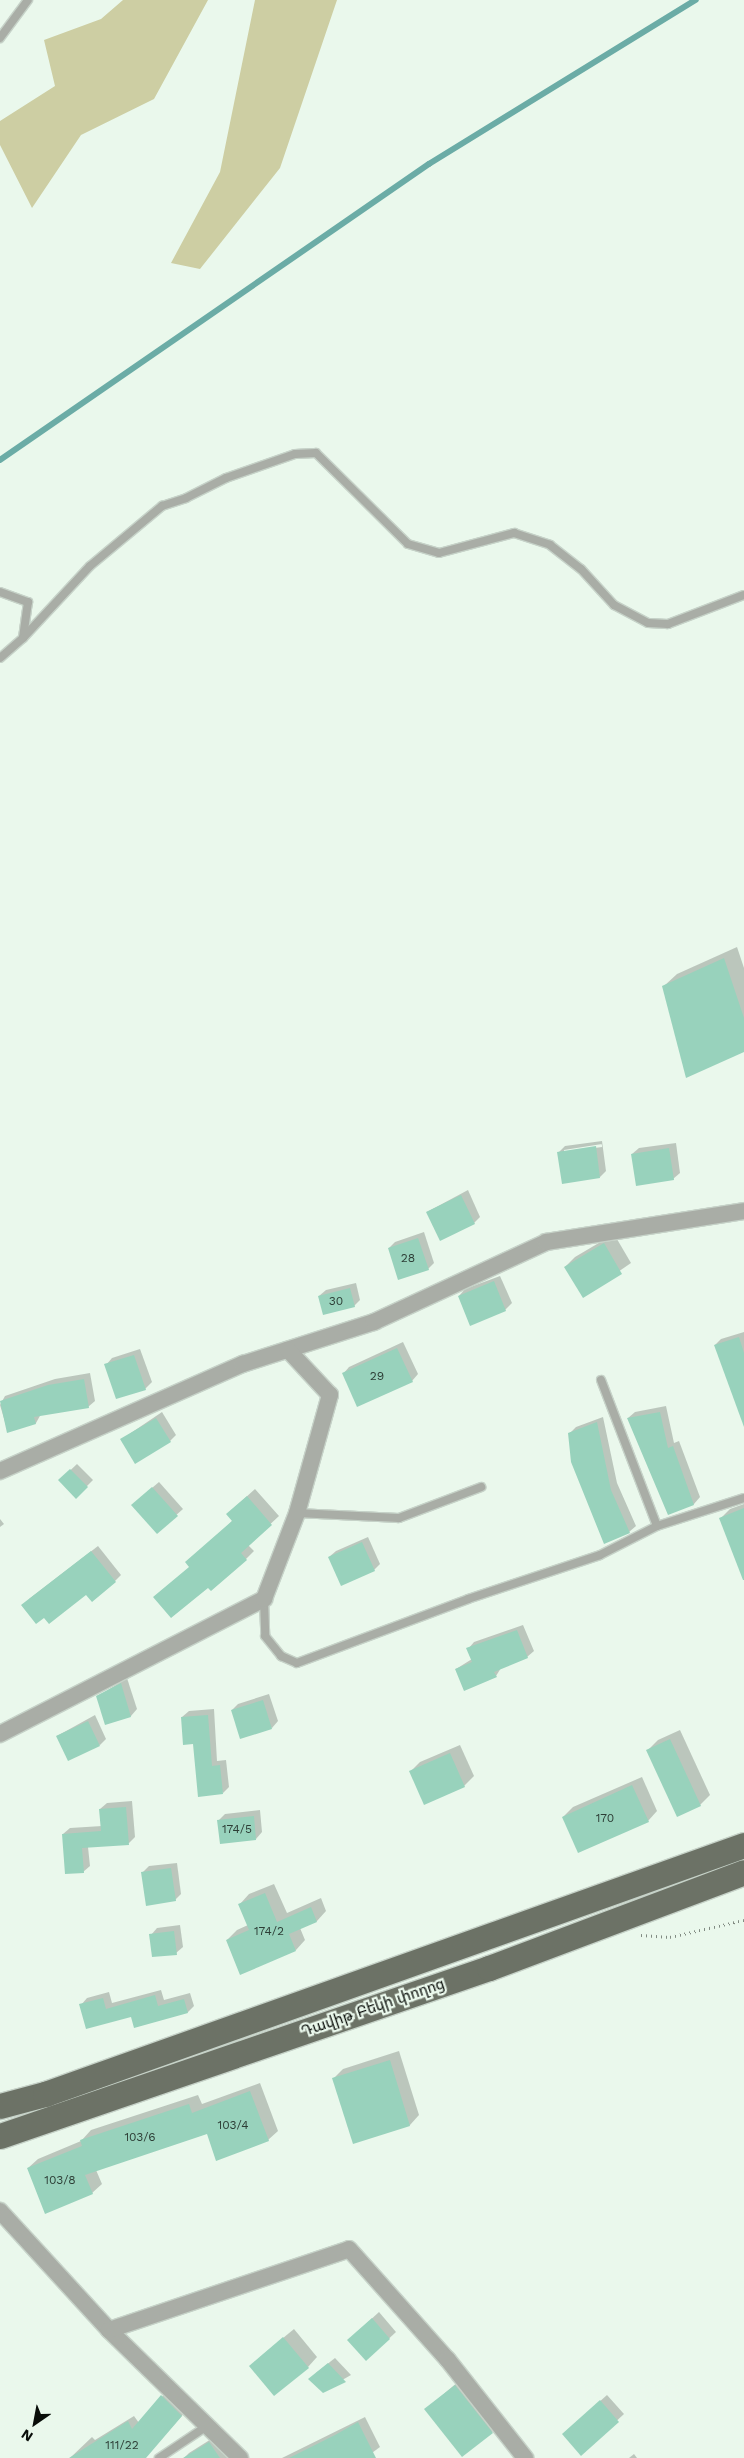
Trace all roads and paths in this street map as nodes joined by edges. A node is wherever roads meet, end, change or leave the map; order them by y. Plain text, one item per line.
1 (28, 0) edge
2 (0, 38) edge
3 (0, 592) edge
4 (744, 595) edge
5 (23, 638) junction
6 (0, 658) edge
7 (744, 1211) edge
8 (288, 1350) junction
9 (601, 1380) dead end
10 (0, 1471) edge
11 (480, 1487) dead end
12 (744, 1498) edge
13 (297, 1512) junction
14 (656, 1526) junction
15 (264, 1599) junction
16 (0, 1734) edge
17 (744, 1845) edge
18 (744, 1872) edge
19 (744, 1920) edge
20 (610, 1921) junction
21 (0, 2106) edge
22 (0, 2136) edge
23 (0, 2211) edge
24 (109, 2330) junction
25 (209, 2425) junction
26 (159, 2458) edge
27 (240, 2458) edge
28 (525, 2458) edge

1 - 2 lane
3 - 5 lane
4 - 5 lane
5 - 6 lane
7 - 8 street
8 - 10 street
8 - 13 street
9 - 14 lane
11 - 13 lane
12 - 14 lane
13 - 15 street
14 - 15 lane
15 - 16 street
17 - 21 main road, Դավիթ Բեկի փողոց
18 - 20 main road, Դավիթ Բեկի փողոց
19 - 20 path
20 - 22 main road, Դավիթ Բեկի փողոց
23 - 24 street
24 - 25 street
24 - 28 street
25 - 26 lane
25 - 27 street

